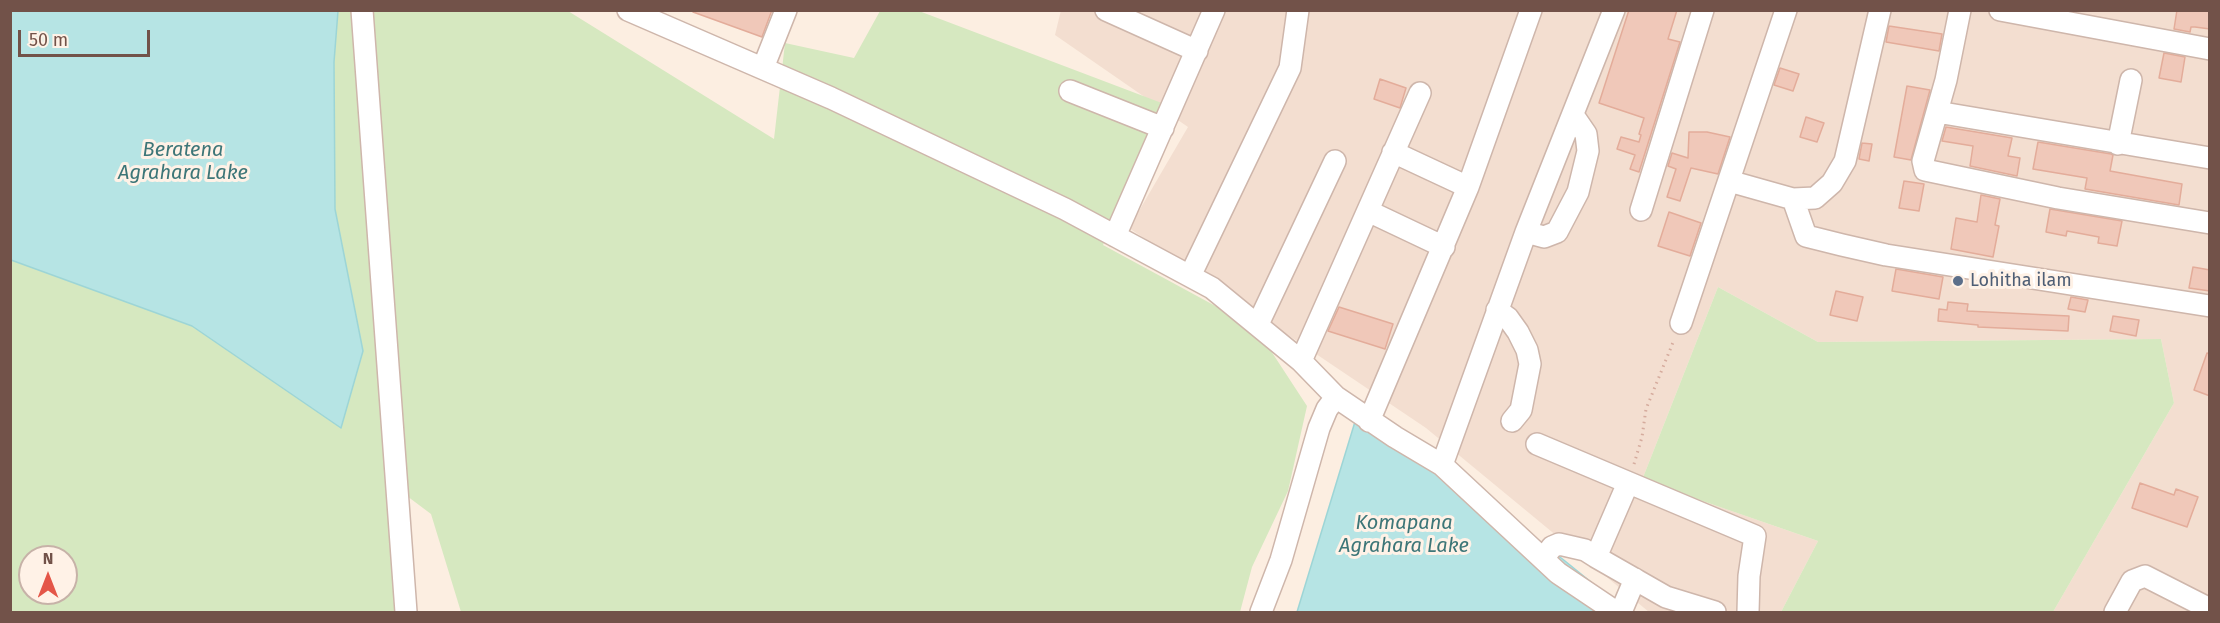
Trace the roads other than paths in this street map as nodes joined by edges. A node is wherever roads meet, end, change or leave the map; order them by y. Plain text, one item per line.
1 (362, 10) edge
2 (628, 10) edge
3 (786, 10) edge
4 (1106, 10) edge
5 (1214, 10) edge
6 (1298, 10) edge
7 (1531, 10) edge
8 (1614, 10) edge
9 (1703, 10) edge
10 (1786, 10) edge
11 (1880, 10) edge
12 (1960, 10) edge
13 (2000, 10) edge
14 (2040, 14) edge
15 (2210, 50) edge
16 (1197, 51) junction
17 (763, 68) junction
18 (2131, 81) dead end
19 (1070, 91) dead end
20 (1420, 93) dead end
21 (1937, 112) junction
22 (1574, 115) junction
23 (1162, 128) junction
24 (2118, 144) junction
25 (1393, 152) junction
26 (2210, 158) edge
27 (1335, 161) dead end
28 (1729, 181) junction
29 (1468, 187) junction
30 (1794, 199) junction
31 (1641, 210) dead end
32 (1368, 211) junction
33 (2210, 223) edge
34 (1526, 232) junction
35 (1115, 236) junction
36 (1444, 247) junction
37 (1190, 276) junction
38 (2210, 306) edge
39 (1497, 310) junction
40 (1681, 323) road end
41 (1258, 324) junction
42 (1301, 361) junction
43 (1336, 397) junction
44 (1369, 421) junction
45 (1512, 421) dead end
46 (1538, 444) dead end
47 (1442, 465) junction
48 (1628, 483) junction
49 (1596, 557) junction
50 (1543, 559) junction
51 (1635, 579) junction
52 (2206, 605) edge
53 (406, 612) edge
54 (1261, 612) edge
55 (1616, 612) edge
56 (1621, 612) edge
57 (1715, 612) edge
58 (1748, 612) edge
59 (2115, 612) edge

1 - 53 street
2 - 17 street
3 - 17 street
4 - 16 street
5 - 16 street
6 - 37 street
7 - 29 street
8 - 22 street
9 - 31 street
10 - 28 street
11 - 30 street
12 - 21 street
13 - 14 street
14 - 15 street
16 - 23 street
17 - 35 street
18 - 24 street
19 - 23 street
20 - 25 street
21 - 24 street
21 - 33 street
22 - 34 street
22 - 34 street
23 - 35 street
24 - 26 street
25 - 29 street
25 - 32 street
27 - 41 street
28 - 30 street
28 - 40 street
29 - 36 street
30 - 38 street
32 - 36 street
32 - 42 street
34 - 39 street
35 - 37 street
36 - 44 street
37 - 41 street
39 - 45 street
39 - 47 street
41 - 42 street
42 - 43 street
43 - 44 street
43 - 54 street
44 - 47 street
46 - 48 street
47 - 50 street
48 - 49 street
48 - 58 street
49 - 50 street
49 - 51 street
50 - 55 street
51 - 56 street
51 - 57 street
52 - 59 street

